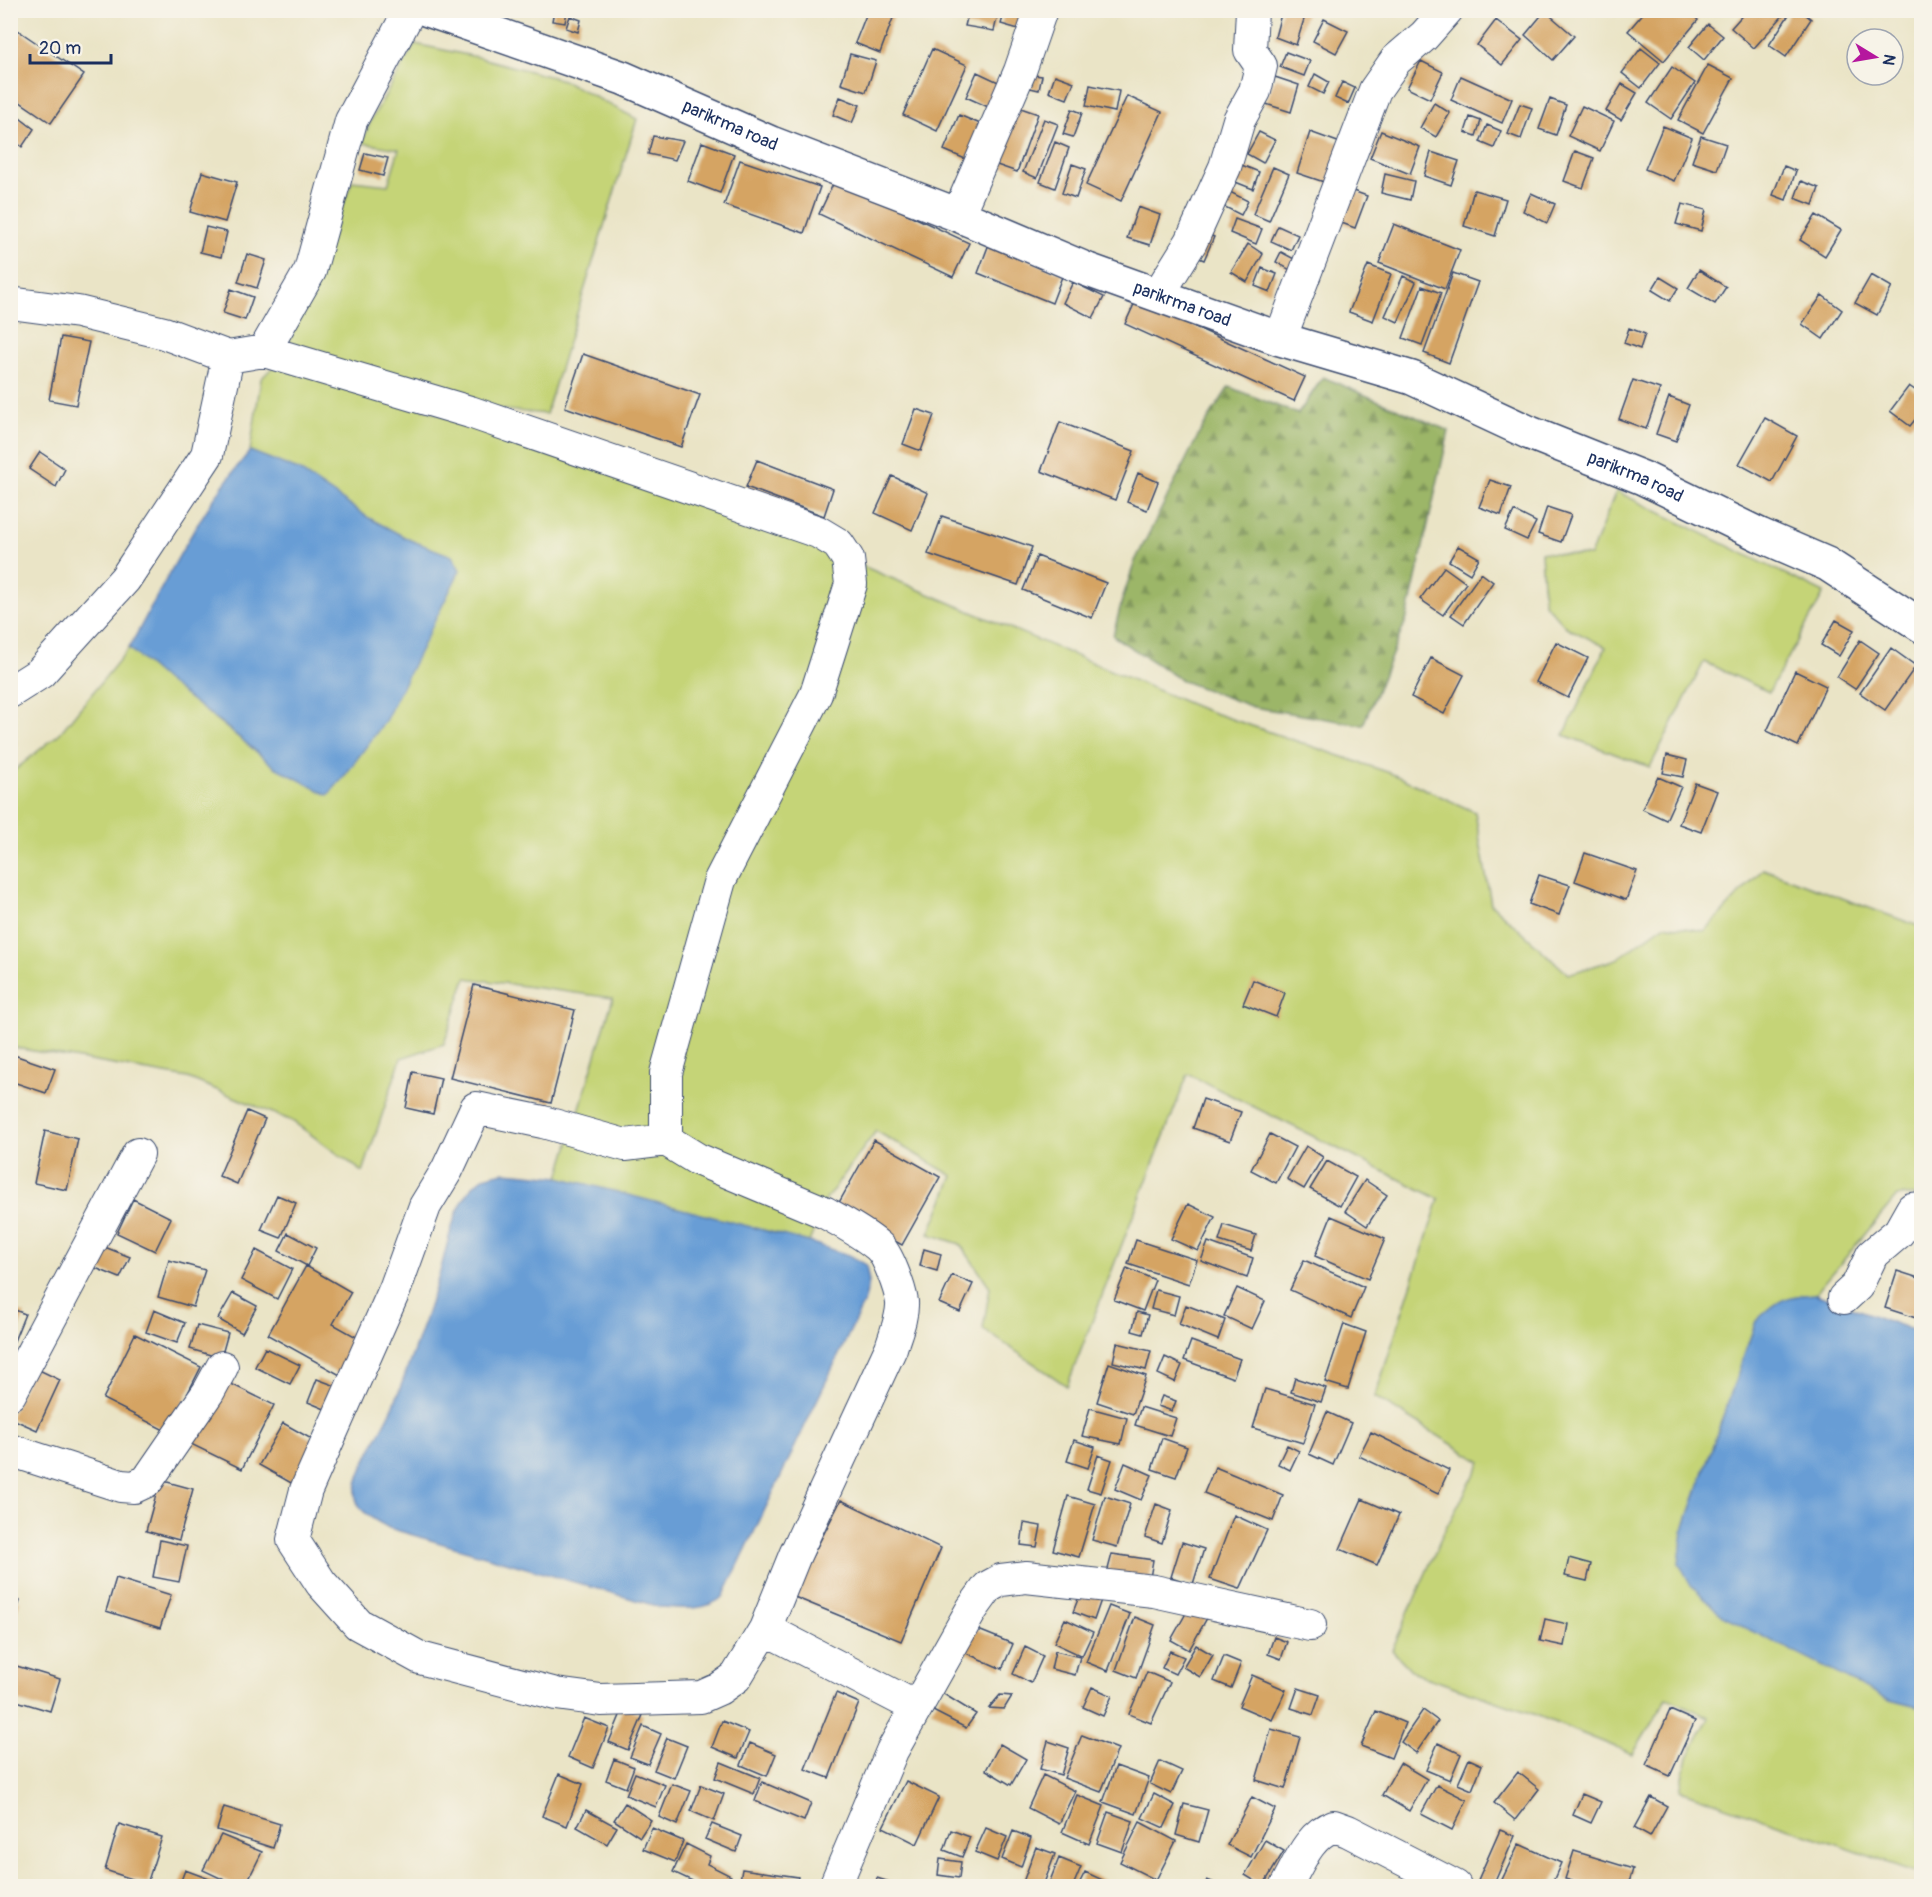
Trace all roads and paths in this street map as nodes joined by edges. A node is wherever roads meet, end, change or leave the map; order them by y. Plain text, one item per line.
1 (410, 10) edge
2 (428, 10) edge
3 (1041, 10) edge
4 (1252, 10) edge
5 (1447, 10) edge
6 (958, 215) junction
7 (1158, 295) junction
8 (10, 303) edge
9 (1280, 339) junction
10 (264, 351) junction
11 (228, 357) junction
12 (1922, 626) edge
13 (10, 692) edge
14 (666, 1140) junction
15 (138, 1154) dead end
16 (1922, 1208) edge
17 (1844, 1298) dead end
18 (222, 1367) dead end
19 (10, 1394) edge
20 (10, 1450) edge
21 (1310, 1625) dead end
22 (765, 1629) junction
23 (916, 1707) junction
24 (835, 1887) edge
25 (1286, 1887) edge
26 (1455, 1887) edge

1 - 10 street
2 - 6 street, parikrma road
3 - 6 street
4 - 7 street
5 - 9 street
6 - 7 street, parikrma road
7 - 9 street, parikrma road
8 - 11 street
9 - 12 street, parikrma road
10 - 11 street
10 - 14 street
11 - 13 street
14 - 22 street
14 - 22 street
15 - 19 street
16 - 17 street
18 - 20 street
21 - 23 street
22 - 23 street
23 - 24 street
25 - 26 street

